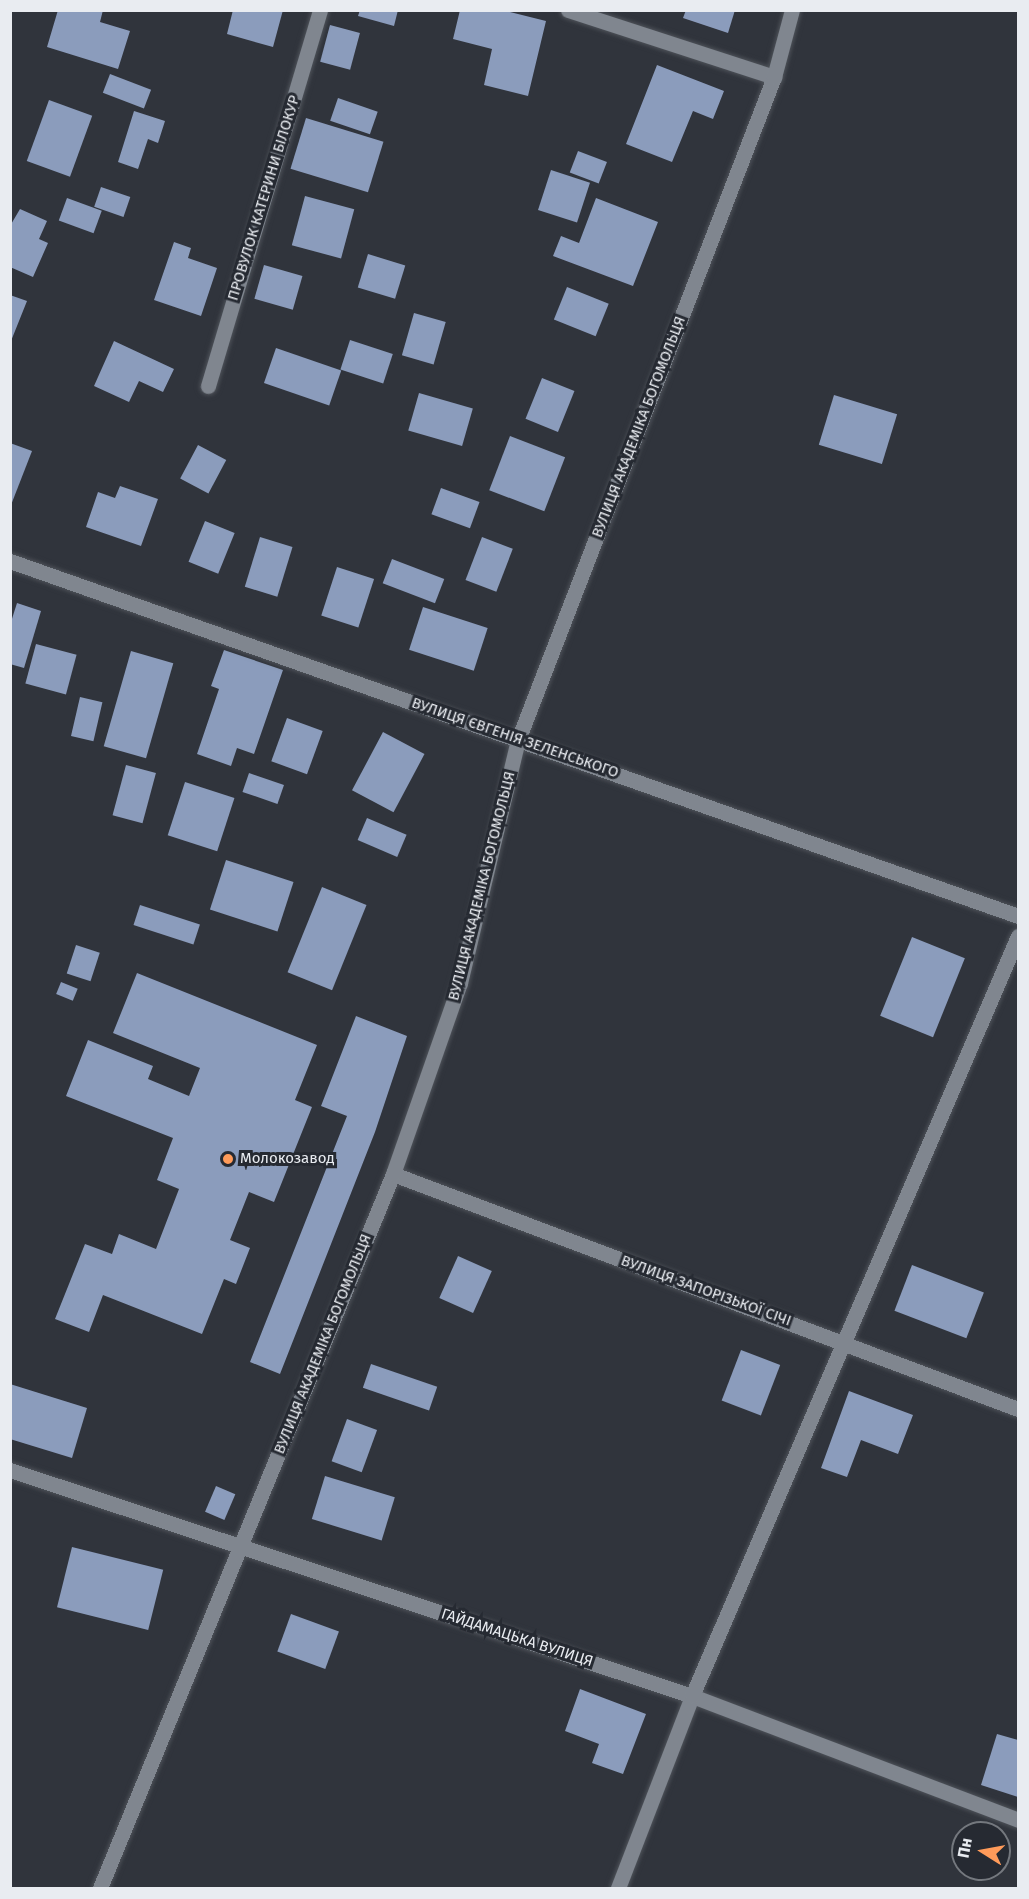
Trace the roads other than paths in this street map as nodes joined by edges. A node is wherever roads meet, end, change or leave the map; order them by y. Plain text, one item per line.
1 (320, 10) edge
2 (568, 10) edge
3 (792, 10) edge
4 (774, 77) junction
5 (208, 386) dead end
6 (10, 561) edge
7 (518, 740) junction
8 (1018, 916) edge
9 (1018, 936) edge
10 (393, 1174) junction
11 (846, 1343) junction
12 (1018, 1409) edge
13 (10, 1470) edge
14 (239, 1547) junction
15 (692, 1696) junction
16 (1018, 1820) edge
17 (99, 1888) edge
18 (618, 1888) edge

1 - 5 street, ПРОВУЛОК КАТЕРИНИ БІЛОКУР
2 - 4 street
3 - 4 street, ВУЛИЦЯ АКАДЕМІКА БОГОМОЛЬЦЯ
4 - 7 street, ВУЛИЦЯ АКАДЕМІКА БОГОМОЛЬЦЯ
6 - 7 street, ВУЛИЦЯ ЄВГЕНІЯ ЗЕЛЕНСЬКОГО
7 - 8 street, ВУЛИЦЯ ЄВГЕНІЯ ЗЕЛЕНСЬКОГО
7 - 10 street, ВУЛИЦЯ АКАДЕМІКА БОГОМОЛЬЦЯ
9 - 11 street
10 - 11 street, ВУЛИЦЯ ЗАПОРІЗЬКОЇ СІЧІ
10 - 14 street, ВУЛИЦЯ АКАДЕМІКА БОГОМОЛЬЦЯ
11 - 12 street, ВУЛИЦЯ ЗАПОРІЗЬКОЇ СІЧІ
11 - 15 street
13 - 14 street, ГАЙДАМАЦЬКА ВУЛИЦЯ
14 - 15 street, ГАЙДАМАЦЬКА ВУЛИЦЯ
14 - 17 street, ВУЛИЦЯ АКАДЕМІКА БОГОМОЛЬЦЯ
15 - 16 street, ГАЙДАМАЦЬКА ВУЛИЦЯ
15 - 18 street

